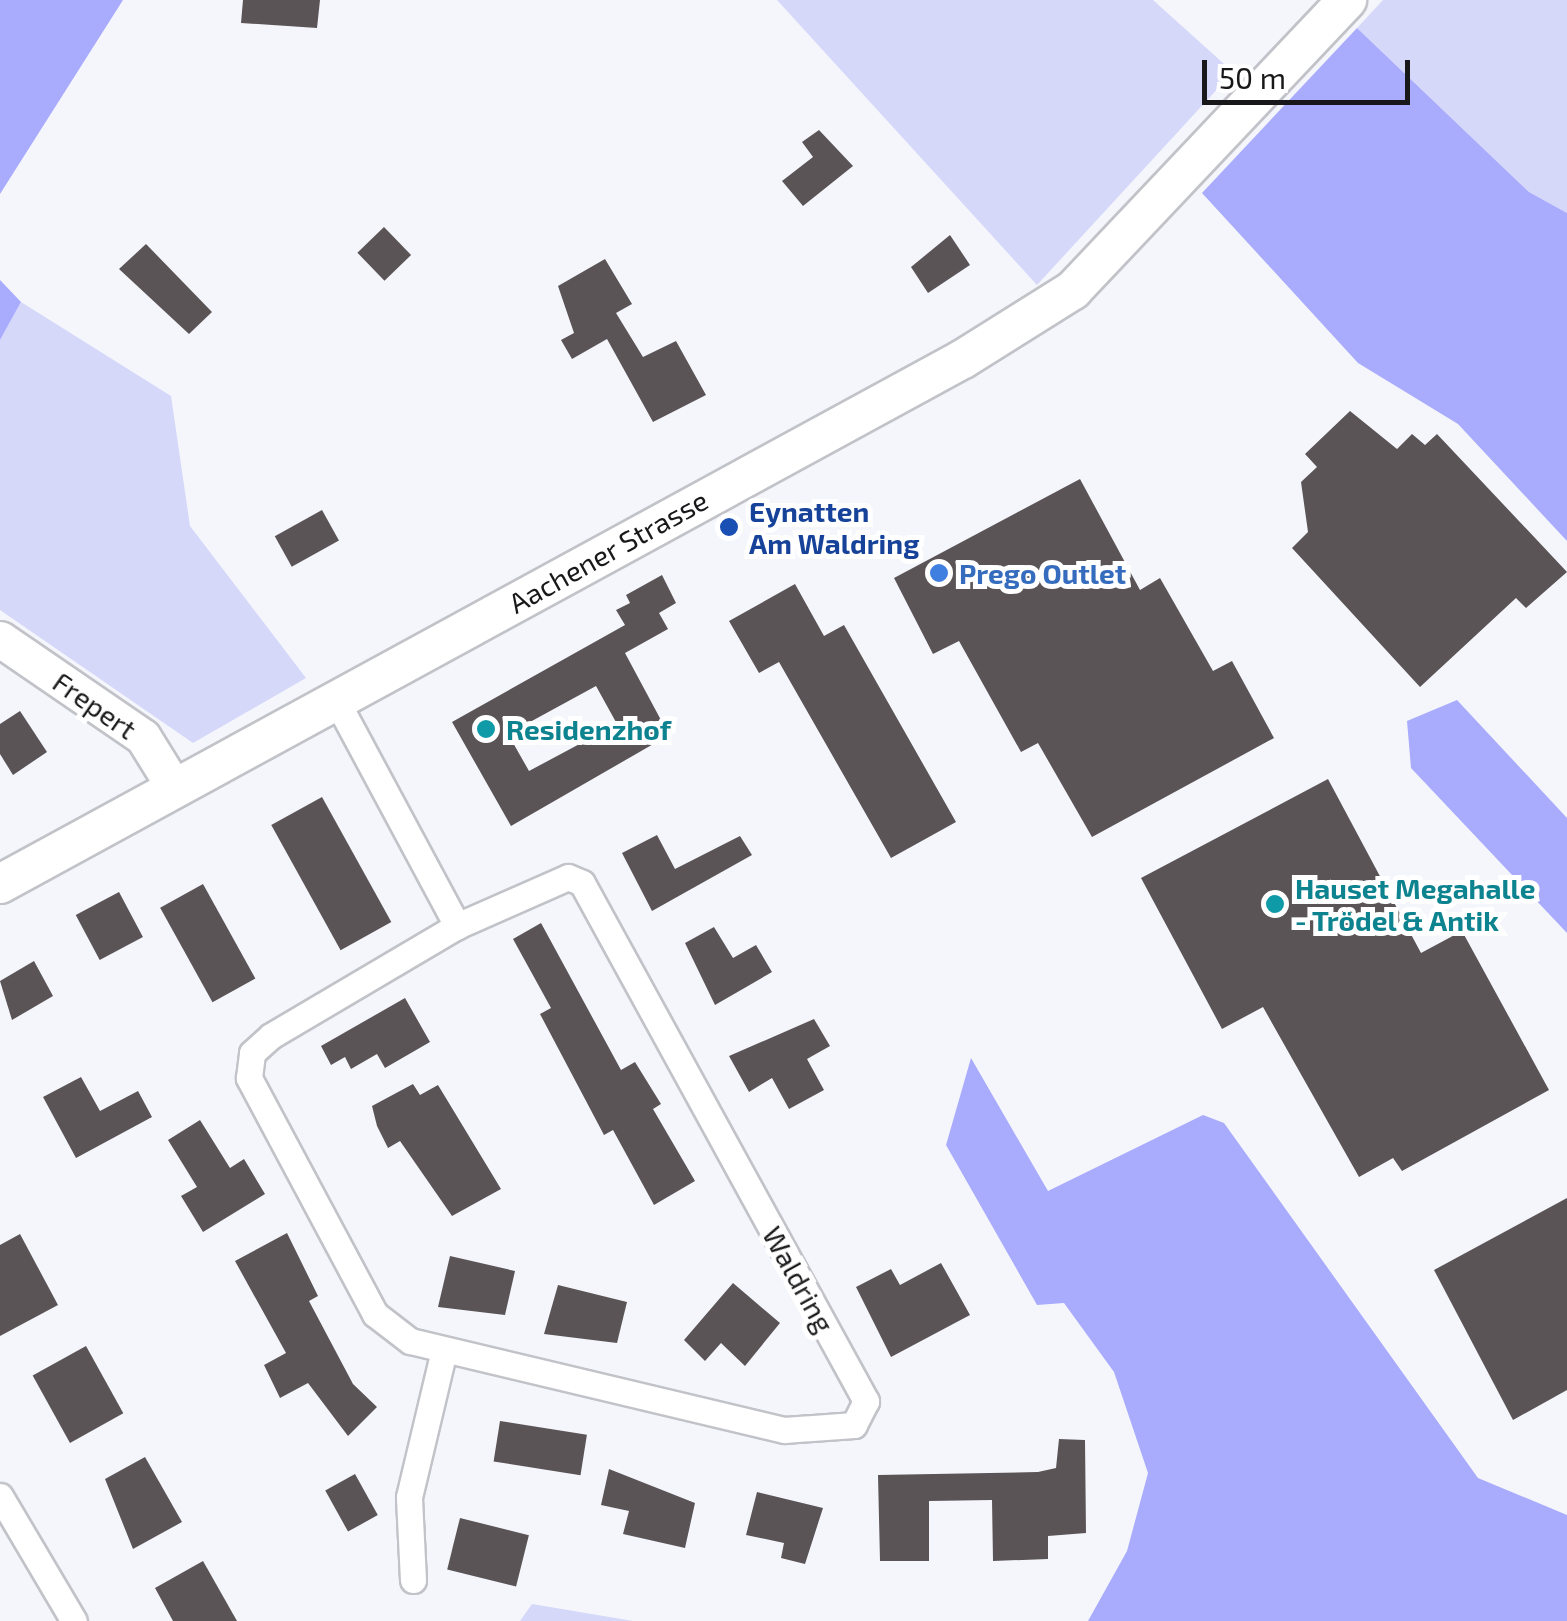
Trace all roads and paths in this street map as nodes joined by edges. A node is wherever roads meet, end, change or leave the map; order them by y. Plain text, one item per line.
1 (1347, 0) edge
2 (0, 639) edge
3 (335, 698) junction
4 (174, 786) junction
5 (0, 884) edge
6 (457, 926) junction
7 (443, 1354) junction
8 (0, 1496) edge
9 (413, 1580) dead end
10 (74, 1621) edge

1 - 3 main road, Aachener Strasse
2 - 4 street, Frepert
3 - 4 main road, Aachener Strasse
3 - 6 street
4 - 5 main road, Aachener Strasse
6 - 7 street, Waldring
6 - 7 street, Waldring
7 - 9 street
8 - 10 street

